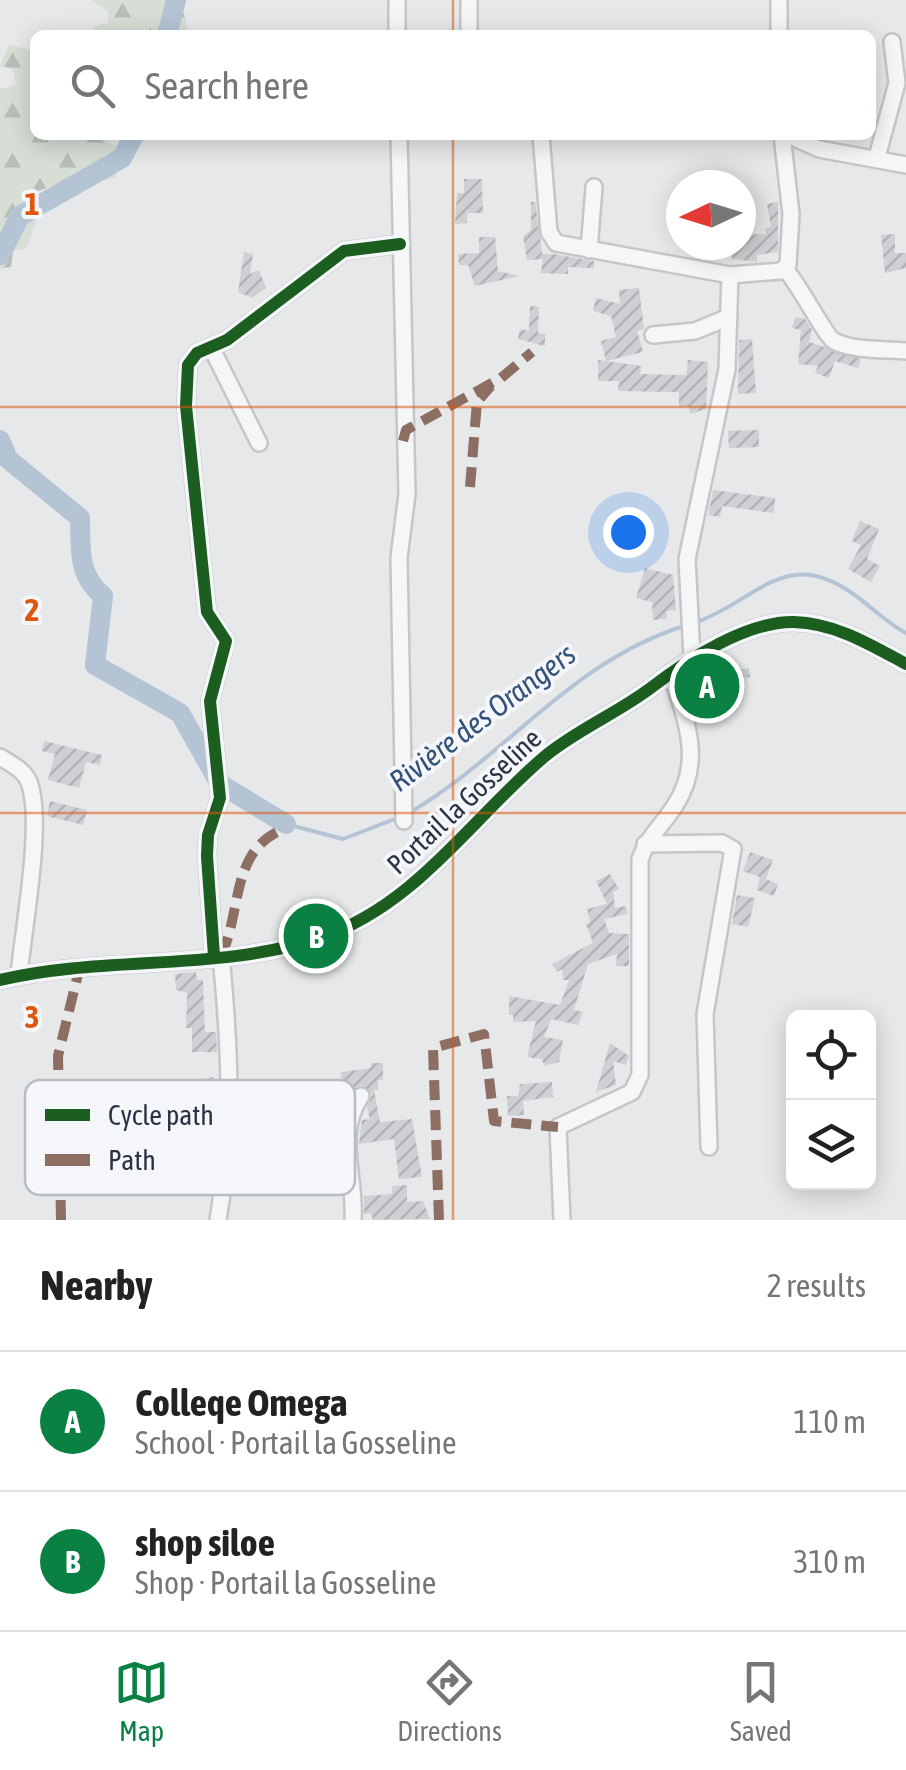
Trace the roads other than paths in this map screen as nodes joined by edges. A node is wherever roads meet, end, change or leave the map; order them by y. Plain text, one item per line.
1 (397, 0) edge
2 (469, 0) edge
3 (778, 0) edge
4 (397, 30) edge
5 (470, 30) edge
6 (779, 30) edge
7 (892, 42) dead end
8 (399, 140) edge
9 (541, 140) edge
10 (785, 140) edge
11 (797, 140) edge
12 (877, 158) junction
13 (906, 165) edge
14 (594, 188) dead end
15 (400, 244) junction
16 (589, 250) junction
17 (786, 269) junction
18 (730, 275) junction
19 (729, 317) junction
20 (654, 335) dead end
21 (211, 346) junction
22 (906, 351) edge
23 (258, 443) dead end
24 (692, 657) junction
25 (906, 664) edge
26 (670, 672) junction
27 (0, 757) edge
28 (404, 822) dead end
29 (645, 844) junction
30 (214, 956) junction
31 (19, 976) junction
32 (0, 980) edge
33 (230, 1080) edge
34 (361, 1096) dead end
35 (355, 1104) edge
36 (709, 1147) dead end
37 (222, 1195) edge
38 (354, 1195) edge
39 (218, 1220) edge
40 (353, 1220) edge
41 (562, 1220) edge

1 - 4 street
2 - 5 street
3 - 6 street
7 - 12 street
8 - 15 street
9 - 16 street
10 - 17 street
11 - 12 street
12 - 13 street
14 - 16 street
15 - 21 street
15 - 28 street
16 - 18 street
17 - 18 street
17 - 22 street
18 - 19 street
19 - 20 street
19 - 24 street
21 - 23 street
21 - 30 street
24 - 25 street, Portail la Gosseline
24 - 26 street, Portail la Gosseline
26 - 29 street
26 - 30 street, Portail la Gosseline
27 - 31 street
29 - 36 street
29 - 41 street
30 - 31 street, Portail la Gosseline
30 - 33 street
31 - 32 street, Portail la Gosseline
34 - 35 street
37 - 39 street
38 - 40 street

